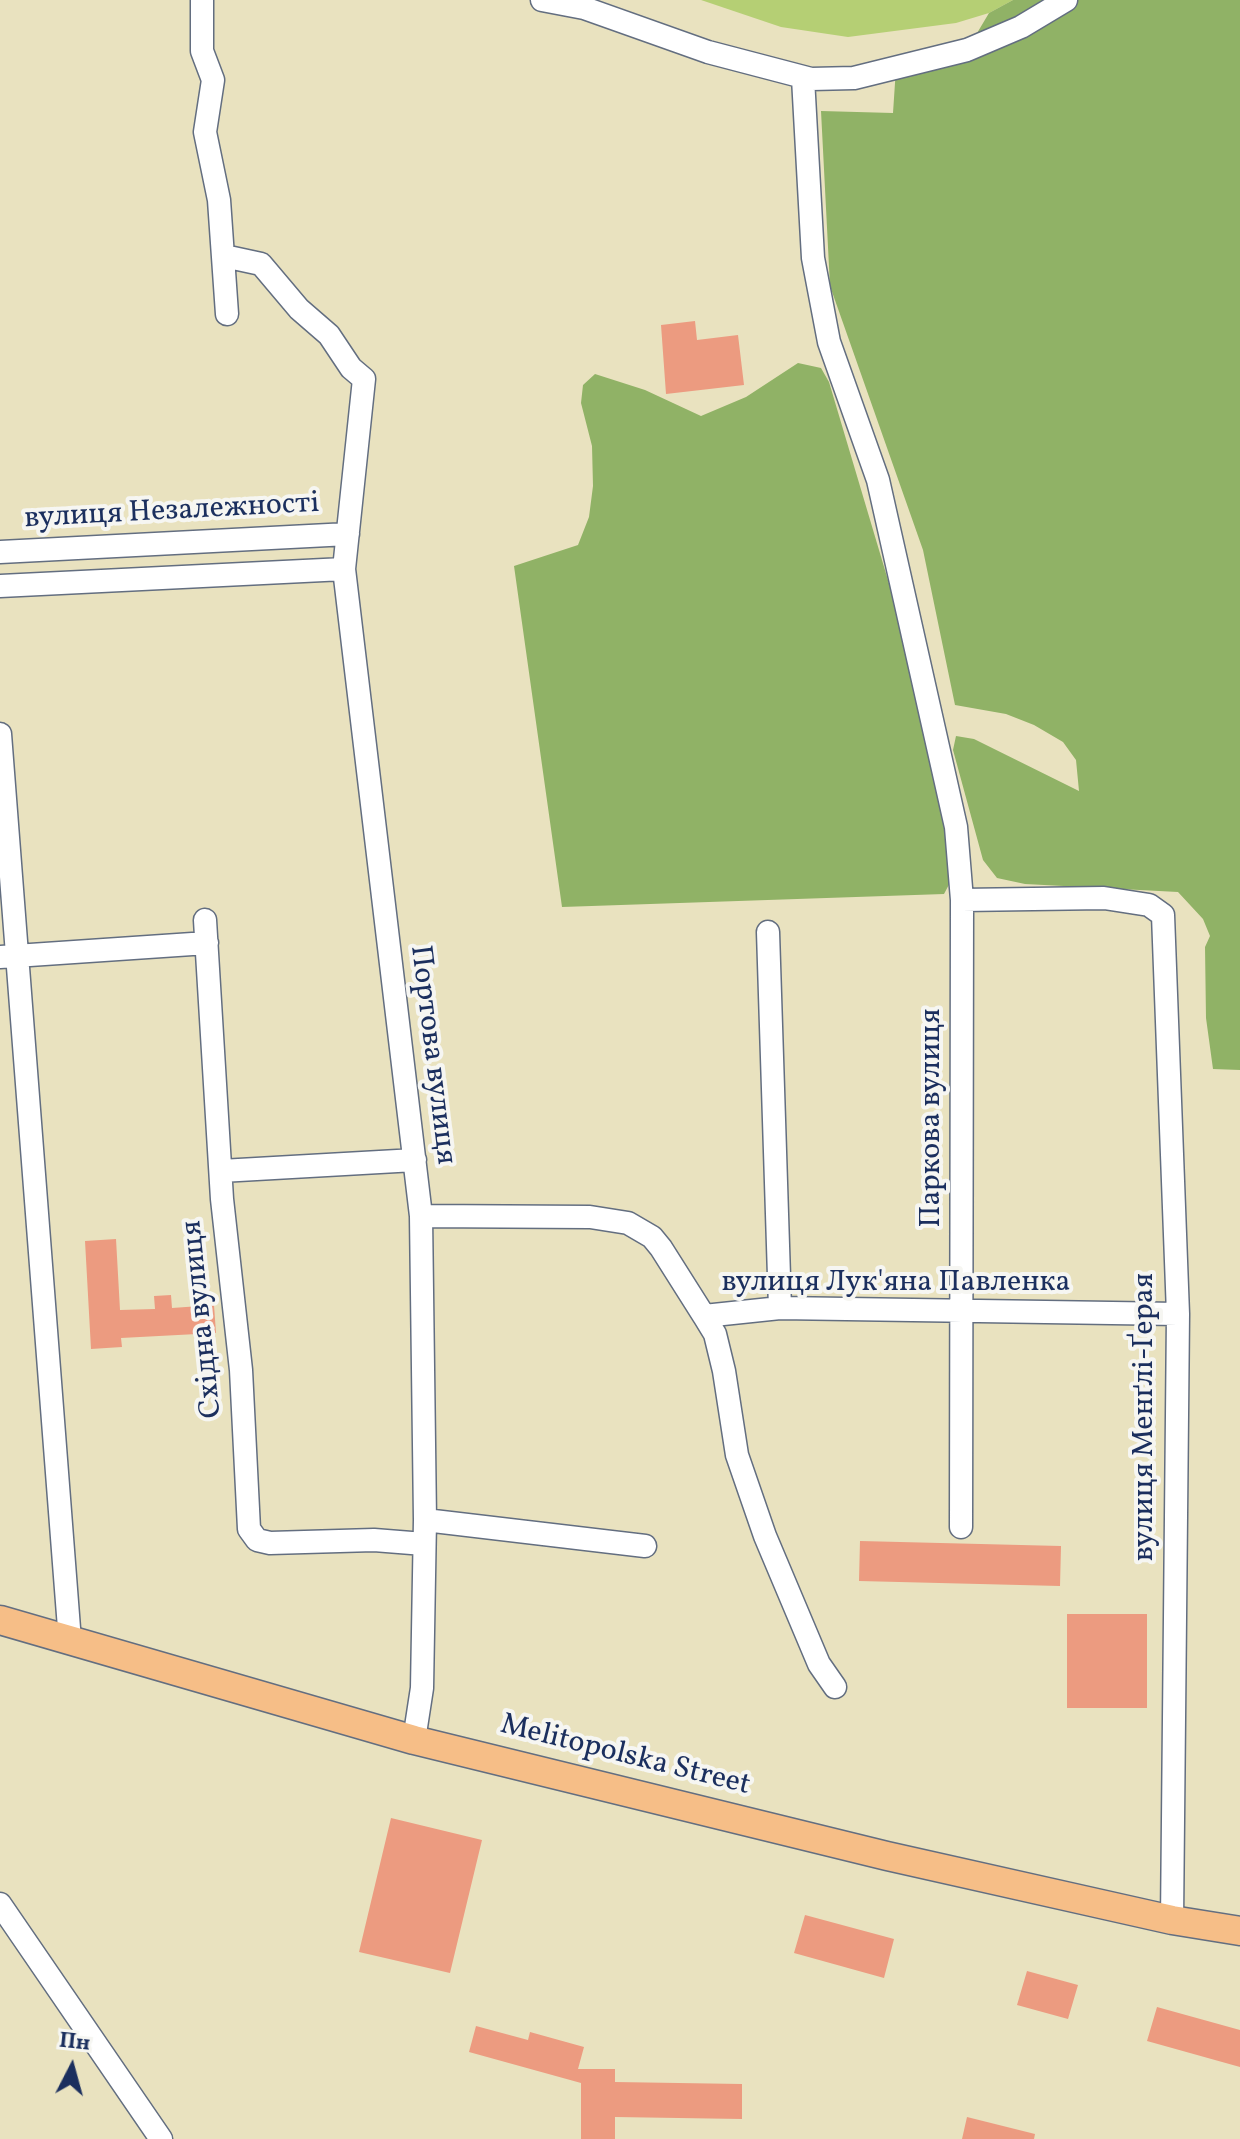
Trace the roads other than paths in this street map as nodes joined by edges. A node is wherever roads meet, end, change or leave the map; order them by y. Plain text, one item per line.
1 (202, 0) edge
2 (542, 0) edge
3 (1066, 0) edge
4 (803, 78) junction
5 (224, 256) junction
6 (227, 314) dead end
7 (348, 534) junction
8 (0, 552) edge
9 (344, 569) junction
10 (0, 586) edge
11 (0, 734) edge
12 (962, 900) junction
13 (768, 932) dead end
14 (9, 956) edge
15 (415, 1160) junction
16 (221, 1171) junction
17 (421, 1216) junction
18 (780, 1308) junction
19 (963, 1313) junction
20 (1178, 1314) junction
21 (704, 1316) junction
22 (425, 1520) junction
23 (961, 1527) dead end
24 (424, 1544) junction
25 (645, 1546) dead end
26 (0, 1620) edge
27 (70, 1641) junction
28 (835, 1687) dead end
29 (414, 1740) junction
30 (0, 1904) edge
31 (1172, 1920) junction
32 (1240, 1931) edge
33 (158, 2138) edge

1 - 5 street
2 - 4 street
3 - 4 street
4 - 12 street, Паркова вулиця
5 - 6 street
5 - 7 street, Портова вулиця
7 - 8 street, вулиця Незалежності
7 - 9 street, Портова вулиця
9 - 10 street
9 - 15 street, Портова вулиця
11 - 14 street
12 - 19 street, Паркова вулиця
12 - 20 street, вулиця Менґлі-Ґерая
13 - 18 street
14 - 16 street, Східна вулиця
14 - 27 street
15 - 16 street
15 - 17 street, Портова вулиця
16 - 24 street, Східна вулиця
17 - 21 street, вулиця Лук'яна Павленка
17 - 22 street, Портова вулиця
18 - 19 street, вулиця Лук'яна Павленка
18 - 21 street, вулиця Лук'яна Павленка
19 - 20 street, вулиця Лук'яна Павленка
19 - 23 street, Паркова вулиця
20 - 31 street, вулиця Менґлі-Ґерая
21 - 28 street
22 - 24 street, Портова вулиця
22 - 25 street
24 - 29 street, Портова вулиця
26 - 27 main road, Melitopolska Street
27 - 29 main road, Melitopolska Street
29 - 31 main road, Melitopolska Street
30 - 33 street
31 - 32 main road, Melitopolska Street

